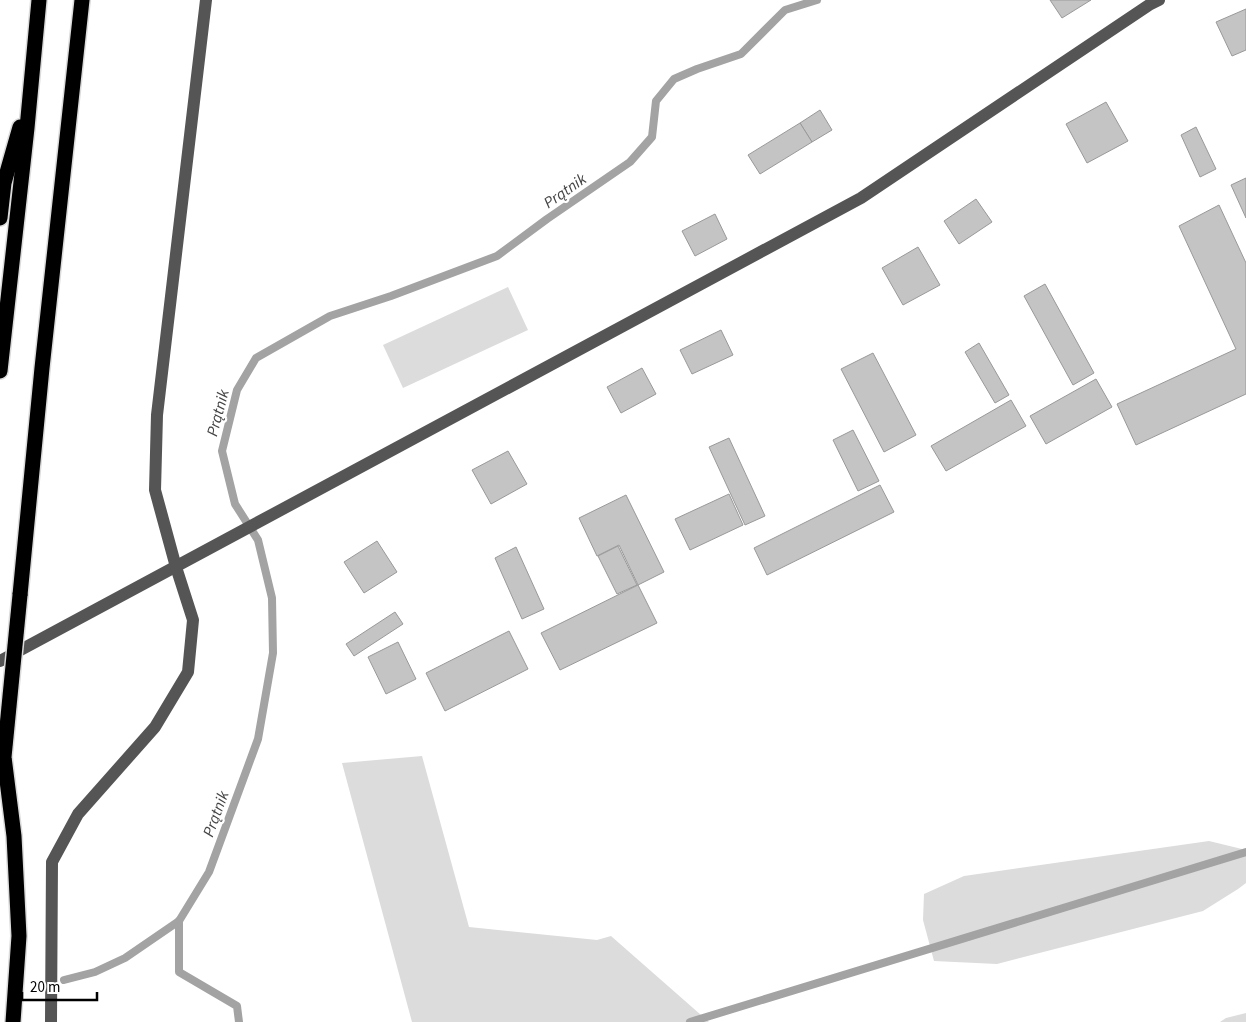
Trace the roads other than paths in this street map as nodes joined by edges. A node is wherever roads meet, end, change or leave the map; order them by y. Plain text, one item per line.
1 (39, 0) edge
2 (82, 0) edge
3 (206, 0) edge
4 (1159, 0) edge
5 (31, 88) junction
6 (0, 218) edge
7 (0, 371) edge
8 (176, 567) junction
9 (0, 661) edge
10 (4, 757) junction
11 (0, 791) edge
12 (13, 1022) edge
13 (51, 1022) edge

1 - 5 highway
2 - 10 highway, bridge
3 - 8 street
4 - 8 street
5 - 6 highway
5 - 7 highway
8 - 9 street
8 - 13 street
10 - 11 highway
10 - 12 highway

